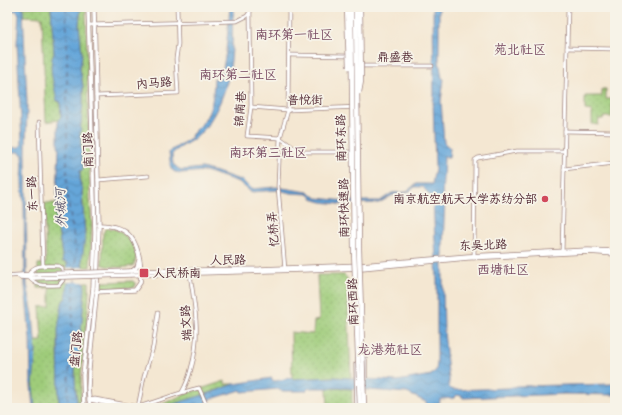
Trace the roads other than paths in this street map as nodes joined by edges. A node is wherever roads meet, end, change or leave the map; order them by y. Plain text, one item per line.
1 (88, 7) edge
2 (94, 7) edge
3 (177, 7) edge
4 (253, 7) edge
5 (289, 7) edge
6 (349, 7) edge
7 (358, 7) edge
8 (568, 7) edge
9 (250, 12) junction
10 (178, 22) junction
11 (94, 24) junction
12 (88, 25) junction
13 (567, 48) junction
14 (615, 49) edge
15 (289, 55) junction
16 (350, 56) junction
17 (358, 56) junction
18 (358, 66) junction
19 (432, 66) dead end
20 (96, 96) junction
21 (355, 106) junction
22 (251, 107) junction
23 (288, 110) junction
24 (39, 122) dead end
25 (565, 131) junction
26 (615, 132) edge
27 (280, 138) junction
28 (564, 151) junction
29 (351, 152) junction
30 (360, 152) junction
31 (615, 163) edge
32 (564, 169) junction
33 (148, 176) dead end
34 (98, 180) junction
35 (97, 225) junction
36 (615, 252) edge
37 (562, 253) junction
38 (140, 256) junction
39 (474, 257) junction
40 (43, 266) junction
41 (353, 266) junction
42 (362, 266) junction
43 (285, 269) junction
44 (131, 273) junction
45 (141, 273) junction
46 (190, 274) junction
47 (29, 276) junction
48 (7, 277) edge
49 (138, 287) junction
50 (94, 292) junction
51 (158, 313) dead end
52 (182, 392) junction
53 (83, 400) junction
54 (89, 400) junction
55 (207, 406) edge
56 (84, 408) edge
57 (90, 408) edge
58 (127, 408) edge
59 (136, 408) edge
60 (358, 408) edge
61 (365, 408) edge

1 - 12 main road, 南门路
2 - 11 main road, 南门路
3 - 10 street, 内马路
4 - 9 street
5 - 15 street, 忆桥弄
6 - 16 main road, 南环东路
6 - 21 highway, bridge
7 - 17 main road, 南环东路
7 - 21 highway, bridge
8 - 13 street
9 - 10 street
9 - 22 street, 锦南巷
10 - 11 street
10 - 20 street, 内马路
11 - 12 street
11 - 20 main road, 南门路
12 - 35 main road, 南门路
13 - 14 street
13 - 25 street
15 - 16 street
15 - 23 street, 忆桥弄
16 - 17 street
16 - 21 main road, 南环东路
17 - 18 main road, 南环东路
18 - 19 street, 鼎盛巷
18 - 21 main road, 南环东路
20 - 34 main road, 南门路
21 - 23 street, 普悦街
21 - 29 main road, 南环东路
21 - 30 main road, 南环东路
21 - 60 highway, 南环快速路, bridge
21 - 61 highway, 南环快速路, bridge
22 - 23 street, 普悦街
22 - 27 street, 锦南巷
23 - 27 street, 忆桥弄
24 - 40 street, 东一路
25 - 26 street
25 - 28 street
27 - 29 street
27 - 43 street, 忆桥弄
28 - 32 street
28 - 39 street
29 - 30 street
29 - 41 main road, 南环东路, bridge
30 - 42 main road, 南环东路, bridge
31 - 32 street
32 - 37 street
33 - 34 street
34 - 35 main road, 南门路
35 - 38 main road
35 - 50 main road, 南门路
36 - 37 main road, 东吴北路
37 - 39 main road, 东吴北路
38 - 44 main road
38 - 45 main road
39 - 42 main road, 东吴北路
40 - 47 street
40 - 47 street
41 - 42 main road, 东吴北路
41 - 43 main road, 人民路
41 - 60 main road, 南环西路, bridge
42 - 61 main road, 南环西路, bridge
43 - 45 main road, 人民路
43 - 46 main road, 人民路
44 - 45 main road, 人民路
44 - 47 main road, 人民路, bridge
44 - 49 main road
45 - 46 main road, 人民路
45 - 49 main road
46 - 52 street, 端文路
47 - 48 main road, 人民路
49 - 50 main road
50 - 53 main road, 盘门路
50 - 54 main road, 盘门路
51 - 59 street
52 - 55 street
52 - 59 street
53 - 54 main road
53 - 56 main road, 盘门路
54 - 57 main road, 盘门路
54 - 58 street
54 - 59 street

